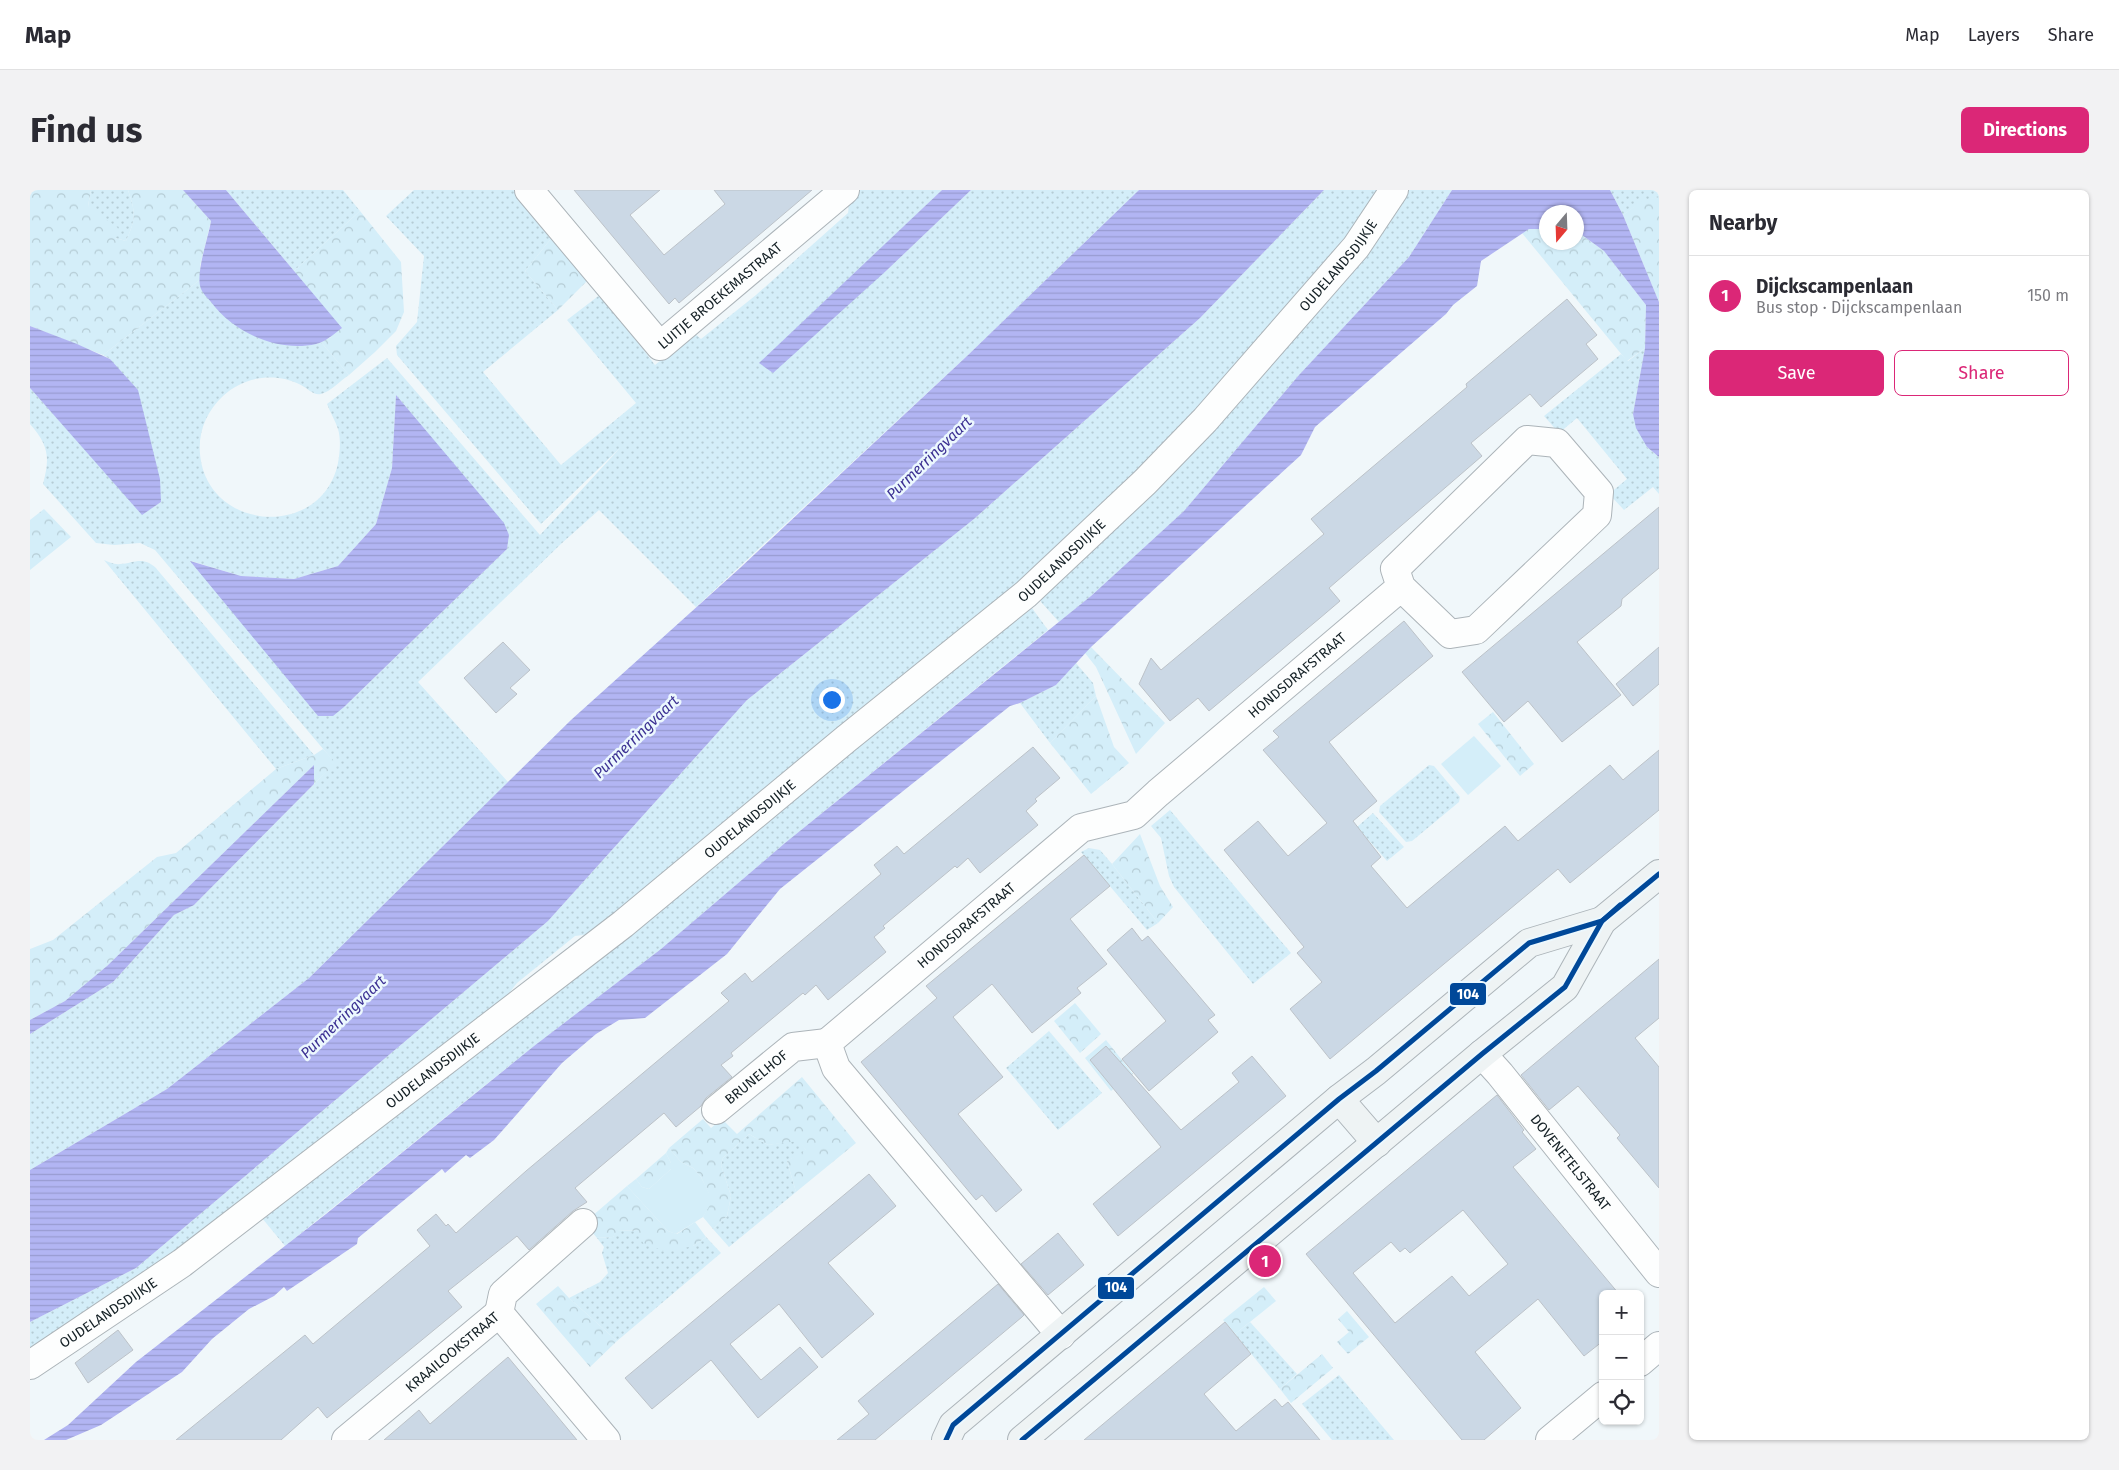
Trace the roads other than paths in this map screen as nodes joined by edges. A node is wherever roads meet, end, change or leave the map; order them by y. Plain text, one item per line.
1 (529, 190) edge
2 (845, 190) edge
3 (1394, 190) edge
4 (1401, 586) junction
5 (1659, 874) edge
6 (1602, 921) junction
7 (827, 1043) junction
8 (1482, 1054) junction
9 (1339, 1099) junction
10 (716, 1110) dead end
11 (1377, 1143) junction
12 (583, 1223) dead end
13 (1659, 1273) edge
14 (499, 1313) junction
15 (1061, 1335) junction
16 (1659, 1346) edge
17 (1644, 1359) edge
18 (30, 1365) edge
19 (1599, 1399) edge
20 (346, 1440) edge
21 (606, 1440) edge
22 (946, 1440) edge
23 (1022, 1440) edge
24 (1550, 1440) edge

1 - 2 street, LUITJE BROEKEMASTRAAT
3 - 18 street, OUDELANDSDIJKJE
4 - 4 street
4 - 7 street, HONDSDRAFSTRAAT
5 - 6 street
6 - 8 street
6 - 9 street
7 - 10 street, BRUNELHOF
7 - 15 street
8 - 11 street
8 - 13 street, DOVENETELSTRAAT
9 - 11 street
9 - 15 street
11 - 23 street
12 - 14 street
14 - 20 street, KRAAILOOKSTRAAT
14 - 21 street, KRAAILOOKSTRAAT
15 - 22 street
16 - 17 street
19 - 24 street

